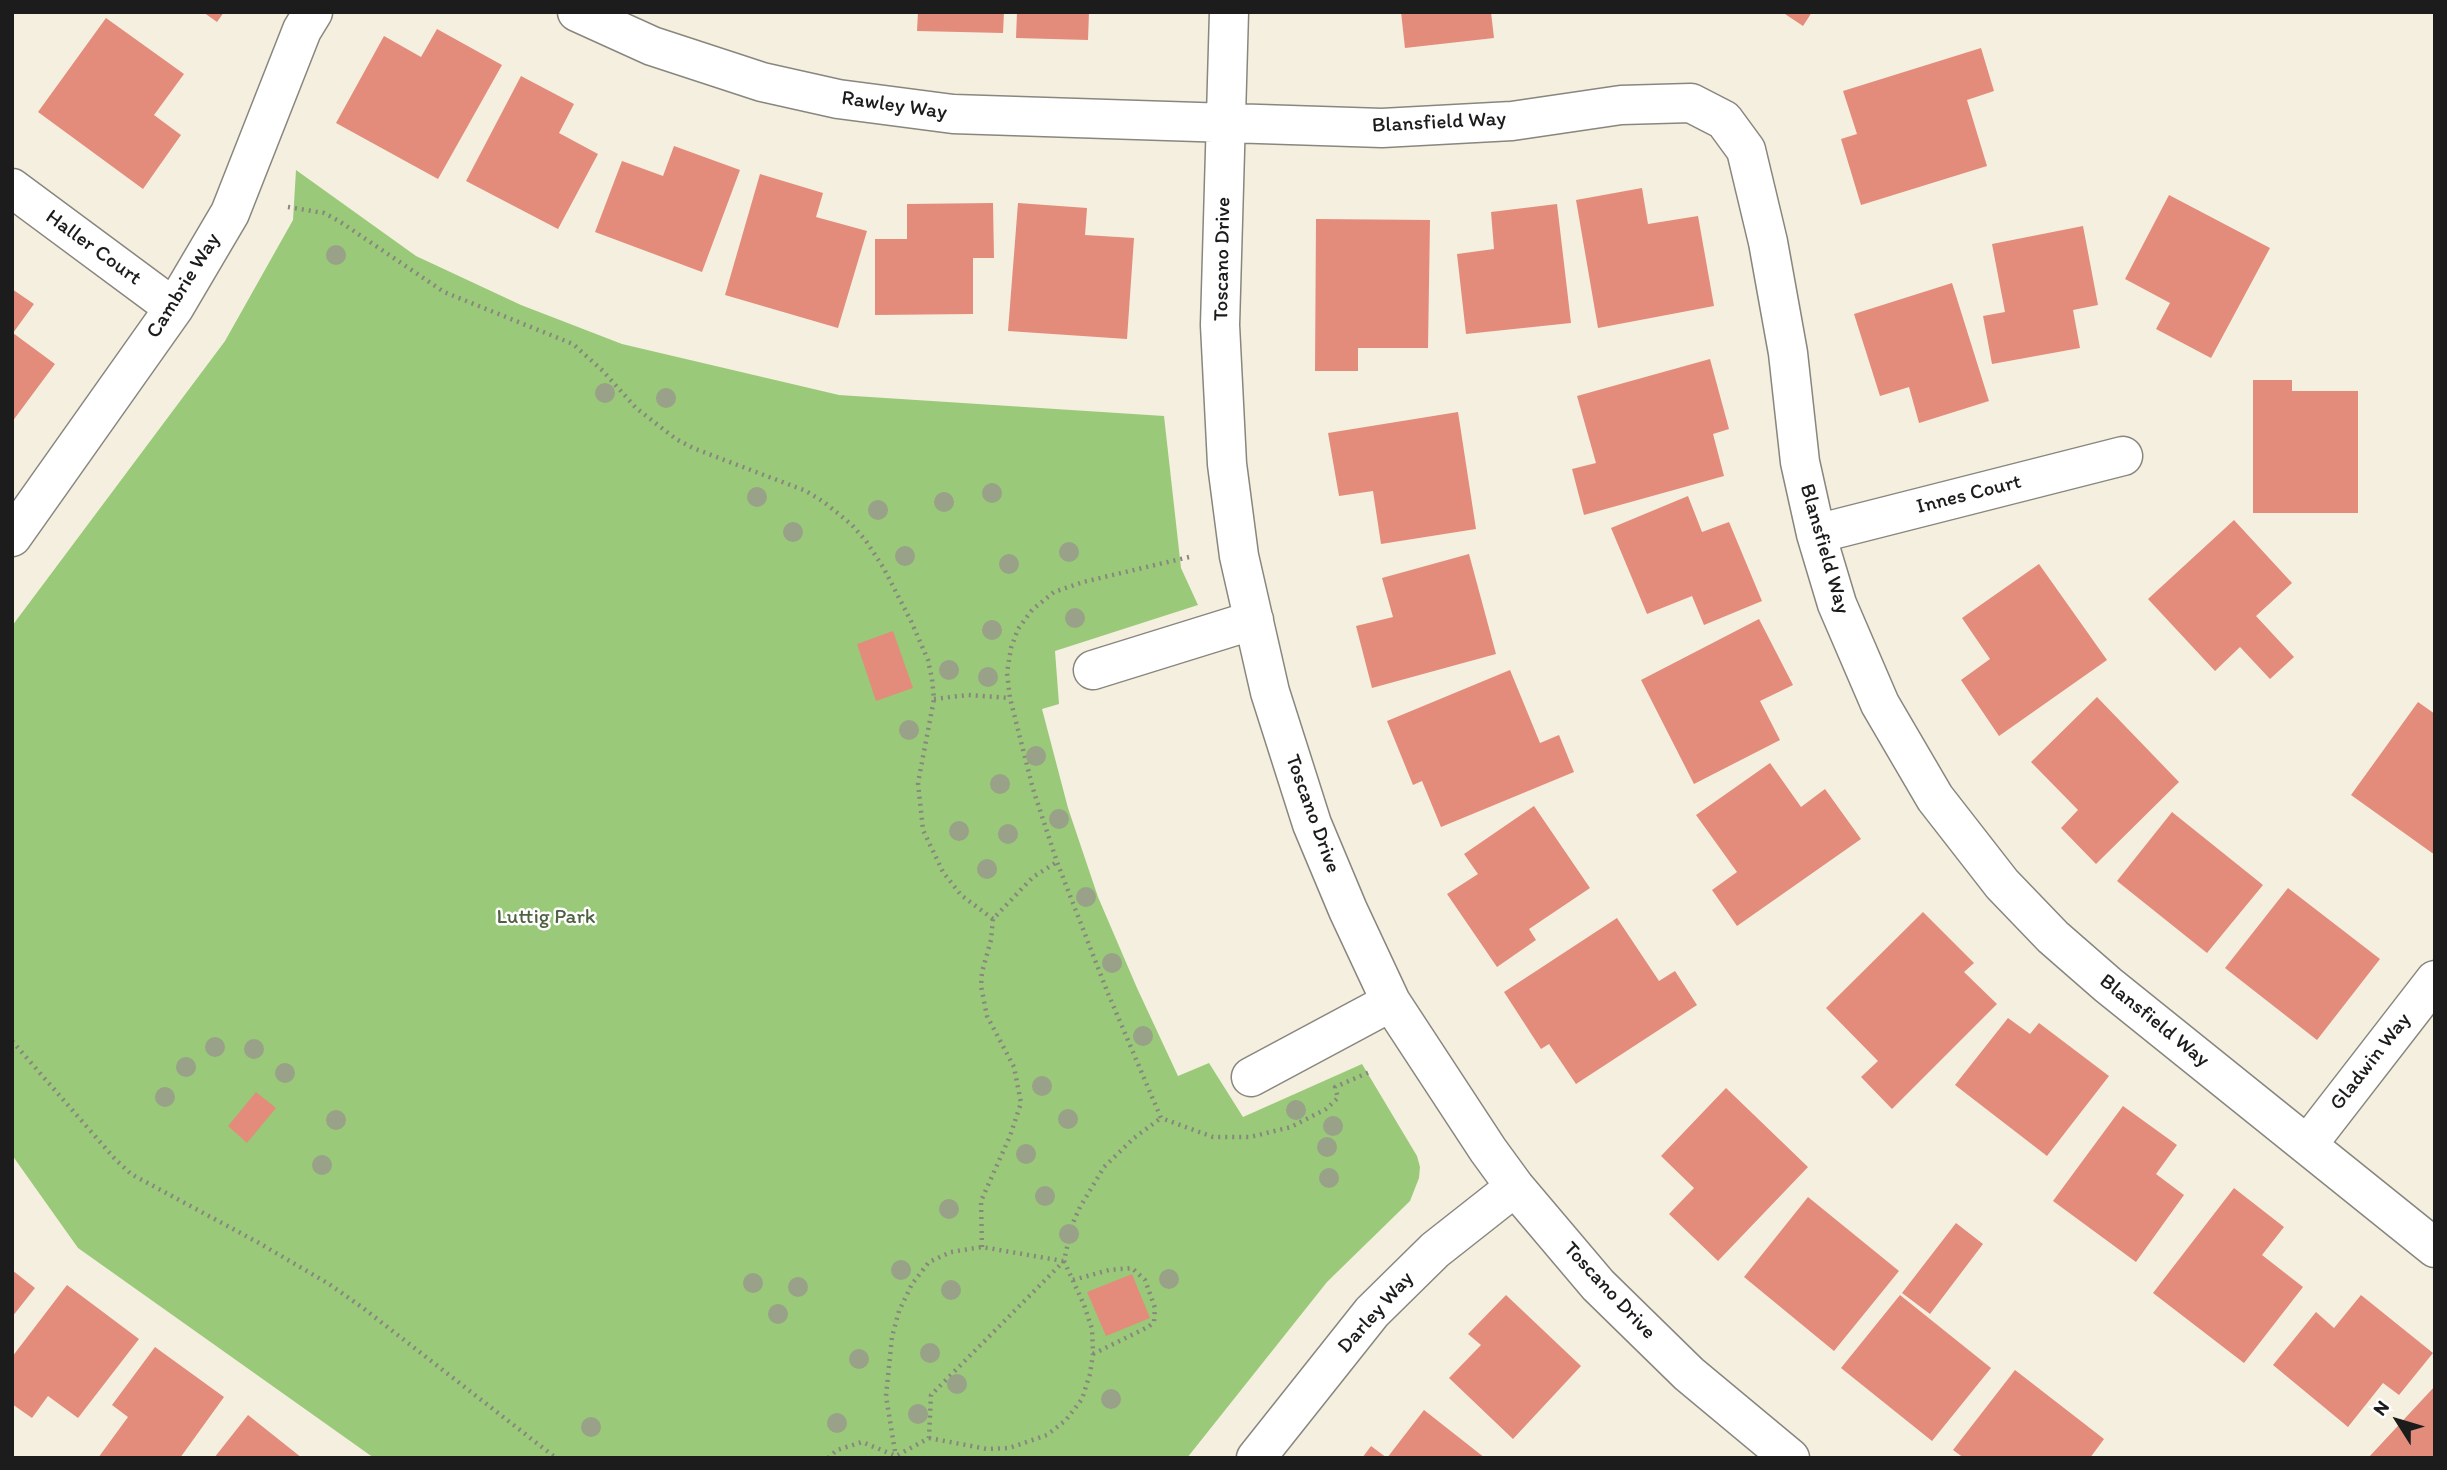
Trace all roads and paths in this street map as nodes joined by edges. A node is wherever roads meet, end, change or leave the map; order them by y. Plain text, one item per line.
1 (313, 12) edge
2 (577, 12) edge
3 (1229, 12) edge
4 (1226, 123) junction
5 (12, 188) edge
6 (288, 207) dead end
7 (174, 308) junction
8 (2123, 456) dead end
9 (1815, 534) junction
10 (12, 537) edge
11 (1189, 557) dead end
12 (1254, 620) junction
13 (1093, 670) dead end
14 (1010, 698) junction
15 (934, 699) junction
16 (1057, 862) junction
17 (993, 919) junction
18 (2435, 980) edge
19 (1391, 1002) junction
20 (12, 1041) edge
21 (1372, 1071) dead end
22 (1251, 1077) dead end
23 (1161, 1118) junction
24 (2308, 1144) junction
25 (1515, 1187) junction
26 (982, 1247) junction
27 (2435, 1248) edge
28 (1064, 1261) junction
29 (1073, 1280) junction
30 (1093, 1354) junction
31 (929, 1438) junction
32 (896, 1457) edge
33 (556, 1458) edge
34 (828, 1458) edge
35 (1256, 1458) edge
36 (1790, 1458) edge

1 - 7 street, Cambrie Way
2 - 4 street, Rawley Way
3 - 4 street, Toscano Drive
4 - 9 street, Blansfield Way
4 - 12 street, Toscano Drive
5 - 7 street, Haller Court
6 - 15 path
7 - 10 street, Cambrie Way
8 - 9 street, Innes Court
9 - 24 street, Blansfield Way
11 - 14 path
12 - 13 street
12 - 19 street, Toscano Drive
14 - 15 path
14 - 16 path
15 - 17 path
16 - 17 path
16 - 23 path
17 - 26 path
18 - 24 street, Gladwin Way
19 - 22 street
19 - 25 street, Toscano Drive
20 - 33 path
21 - 23 path
23 - 28 path
24 - 27 street, Blansfield Way
25 - 35 street, Darley Way
25 - 36 street, Toscano Drive
26 - 28 path
26 - 32 path
28 - 29 path
28 - 31 path
29 - 30 path
29 - 30 path
30 - 31 path
31 - 32 path
32 - 34 path

